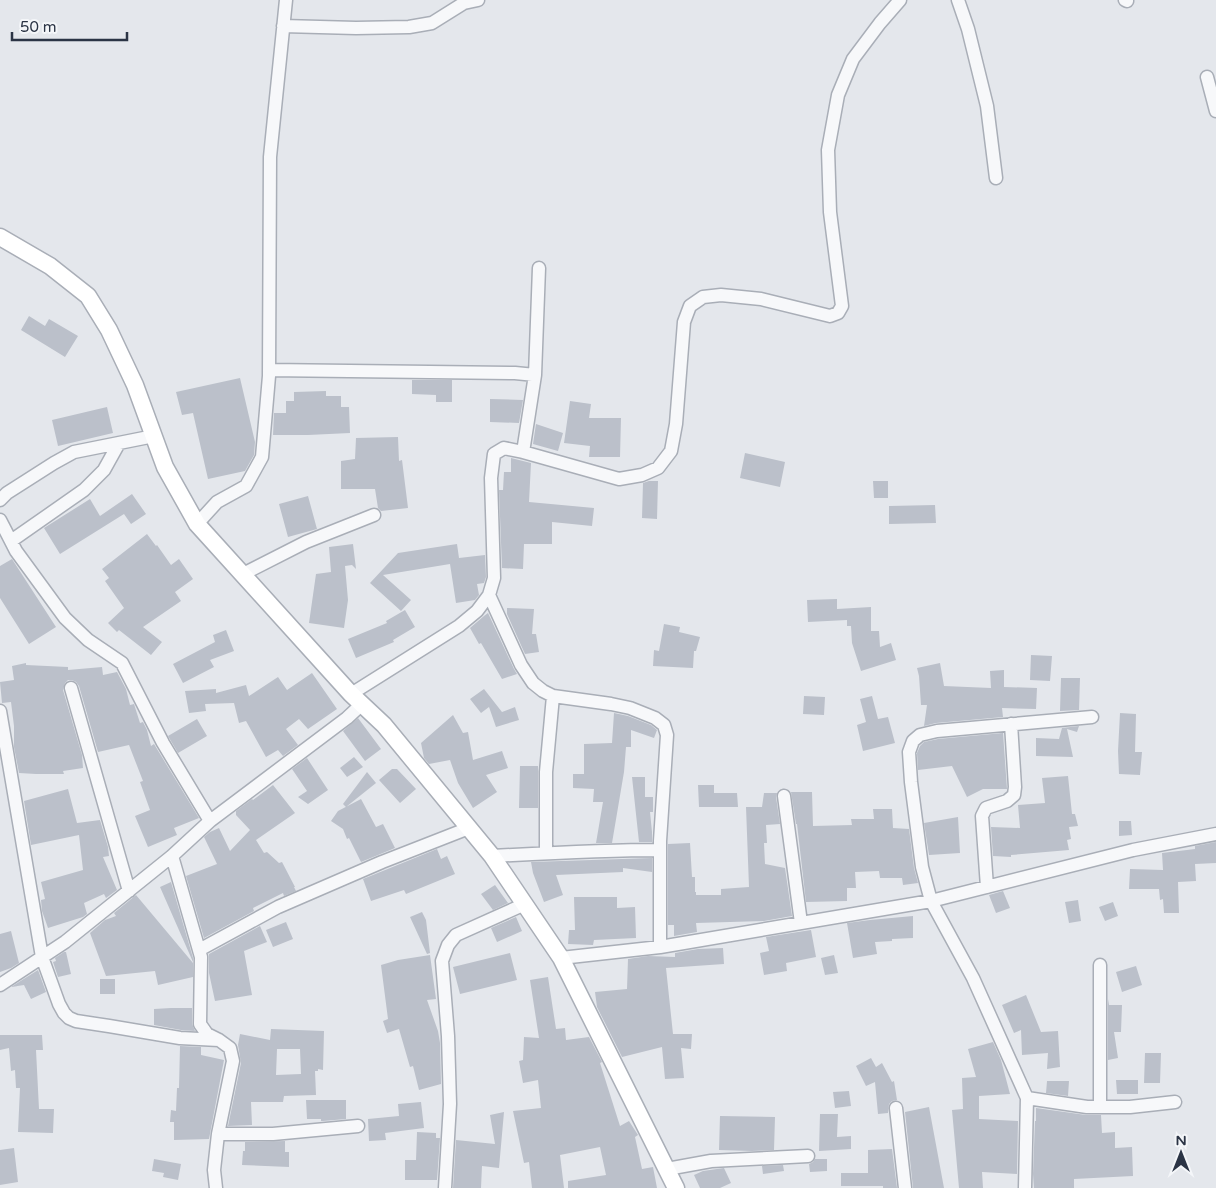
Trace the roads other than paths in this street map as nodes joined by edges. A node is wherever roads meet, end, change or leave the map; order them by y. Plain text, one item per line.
1 (286, 0) edge
2 (478, 0) edge
3 (900, 0) edge
4 (958, 0) edge
5 (283, 26) junction
6 (1207, 77) dead end
7 (1216, 111) edge
8 (996, 178) dead end
9 (0, 237) edge
10 (539, 268) dead end
11 (269, 370) junction
12 (534, 374) junction
13 (154, 436) junction
14 (119, 443) junction
15 (523, 452) junction
16 (0, 500) edge
17 (374, 515) dead end
18 (0, 520) edge
19 (197, 524) junction
20 (11, 541) junction
21 (242, 574) junction
22 (489, 595) junction
23 (70, 688) dead end
24 (553, 696) junction
25 (357, 699) junction
26 (0, 711) edge
27 (1092, 717) dead end
28 (1011, 724) junction
29 (784, 796) dead end
30 (210, 821) junction
31 (469, 828) junction
32 (1216, 834) edge
33 (660, 850) junction
34 (546, 853) junction
35 (172, 856) junction
36 (492, 856) junction
37 (987, 887) junction
38 (129, 891) junction
39 (931, 902) junction
40 (525, 904) junction
41 (801, 923) junction
42 (660, 947) junction
43 (199, 950) junction
44 (42, 957) junction
45 (560, 958) junction
46 (1100, 965) dead end
47 (0, 985) edge
48 (219, 1040) junction
49 (1027, 1098) junction
50 (1175, 1102) dead end
51 (1100, 1107) junction
52 (896, 1108) dead end
53 (358, 1126) dead end
54 (218, 1134) junction
55 (808, 1156) dead end
56 (667, 1169) junction
57 (216, 1188) edge
58 (445, 1188) edge
59 (676, 1188) edge
60 (905, 1188) edge
61 (1025, 1188) edge

1 - 5 street
2 - 5 street
3 - 15 street
4 - 8 street
5 - 11 street
6 - 7 street
9 - 13 street
10 - 12 street
11 - 12 street
11 - 19 street
12 - 15 street
13 - 14 street
13 - 19 street
14 - 16 street
14 - 20 street
15 - 22 street
17 - 21 street
18 - 20 street
19 - 21 street
20 - 30 street
21 - 25 street
22 - 24 street
22 - 25 street
23 - 38 street
24 - 33 street
24 - 34 street
25 - 30 street
25 - 31 street
26 - 44 street
27 - 28 street
28 - 37 street
28 - 39 street
29 - 41 street
30 - 35 street
31 - 36 street
31 - 43 street
32 - 37 street
33 - 34 street
33 - 42 street
34 - 36 street
35 - 38 street
35 - 43 street
36 - 40 street
37 - 39 street
38 - 44 street
39 - 41 street
39 - 49 street
40 - 45 street
40 - 58 street
41 - 42 street
42 - 45 street
43 - 48 street
44 - 47 street
44 - 48 street
45 - 56 street
46 - 51 street
48 - 54 street
49 - 51 street
49 - 61 street
50 - 51 street
52 - 60 street
53 - 54 street
54 - 57 street
55 - 56 street
56 - 59 street

